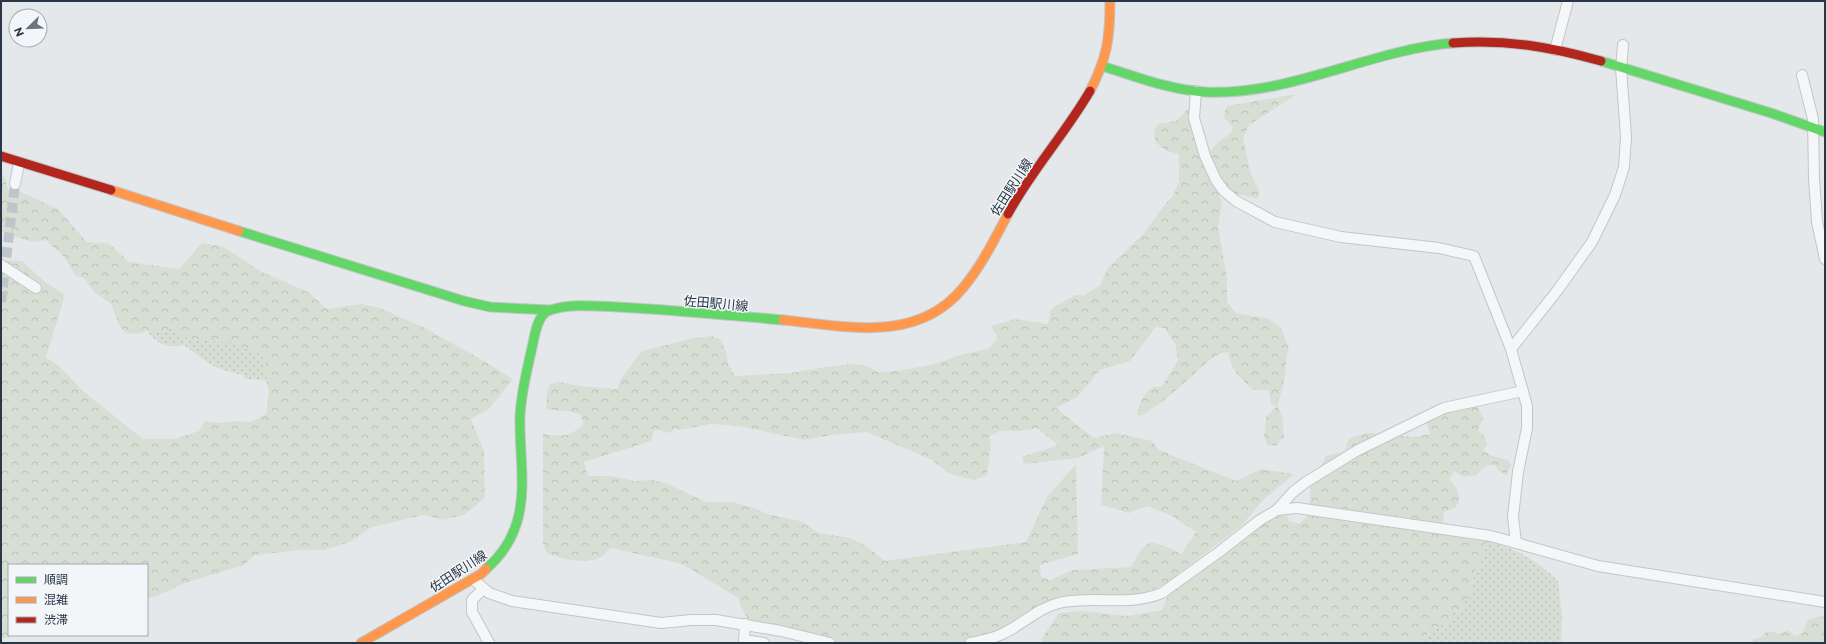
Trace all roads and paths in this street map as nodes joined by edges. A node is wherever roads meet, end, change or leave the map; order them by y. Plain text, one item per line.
1 (1110, 1) edge
2 (1568, 1) edge
3 (1623, 45) dead end
4 (1555, 50) junction
5 (1102, 66) junction
6 (1621, 68) junction
7 (1802, 74) dead end
8 (1196, 91) junction
9 (1813, 127) junction
10 (1825, 132) edge
11 (1, 156) edge
12 (19, 162) junction
13 (15, 184) tunnel mouth
14 (1825, 259) edge
15 (1, 265) edge
16 (36, 288) dead end
17 (550, 310) junction
18 (1511, 349) junction
19 (1523, 391) junction
20 (1277, 510) junction
21 (1516, 542) junction
22 (473, 579) junction
23 (483, 589) junction
24 (1825, 602) edge
25 (745, 624) junction
26 (742, 642) edge
27 (361, 643) edge
28 (489, 643) edge
29 (764, 643) edge
30 (830, 643) edge
31 (970, 643) edge

1 - 5 street, 佐田駅川線
2 - 4 street
3 - 6 street
4 - 6 street
4 - 8 street
5 - 8 street
5 - 17 street, 佐田駅川線
6 - 9 street
6 - 18 street
7 - 9 street
8 - 18 street
9 - 10 street
9 - 14 street
11 - 12 street
12 - 13 street
12 - 17 street
15 - 16 street
17 - 22 street, 佐田駅川線
18 - 19 street
19 - 20 street
19 - 21 street
20 - 21 street
20 - 31 street
21 - 24 street
22 - 23 street
22 - 27 street, 佐田駅川線
23 - 25 street
23 - 28 street
25 - 26 street
25 - 30 street
26 - 29 street

